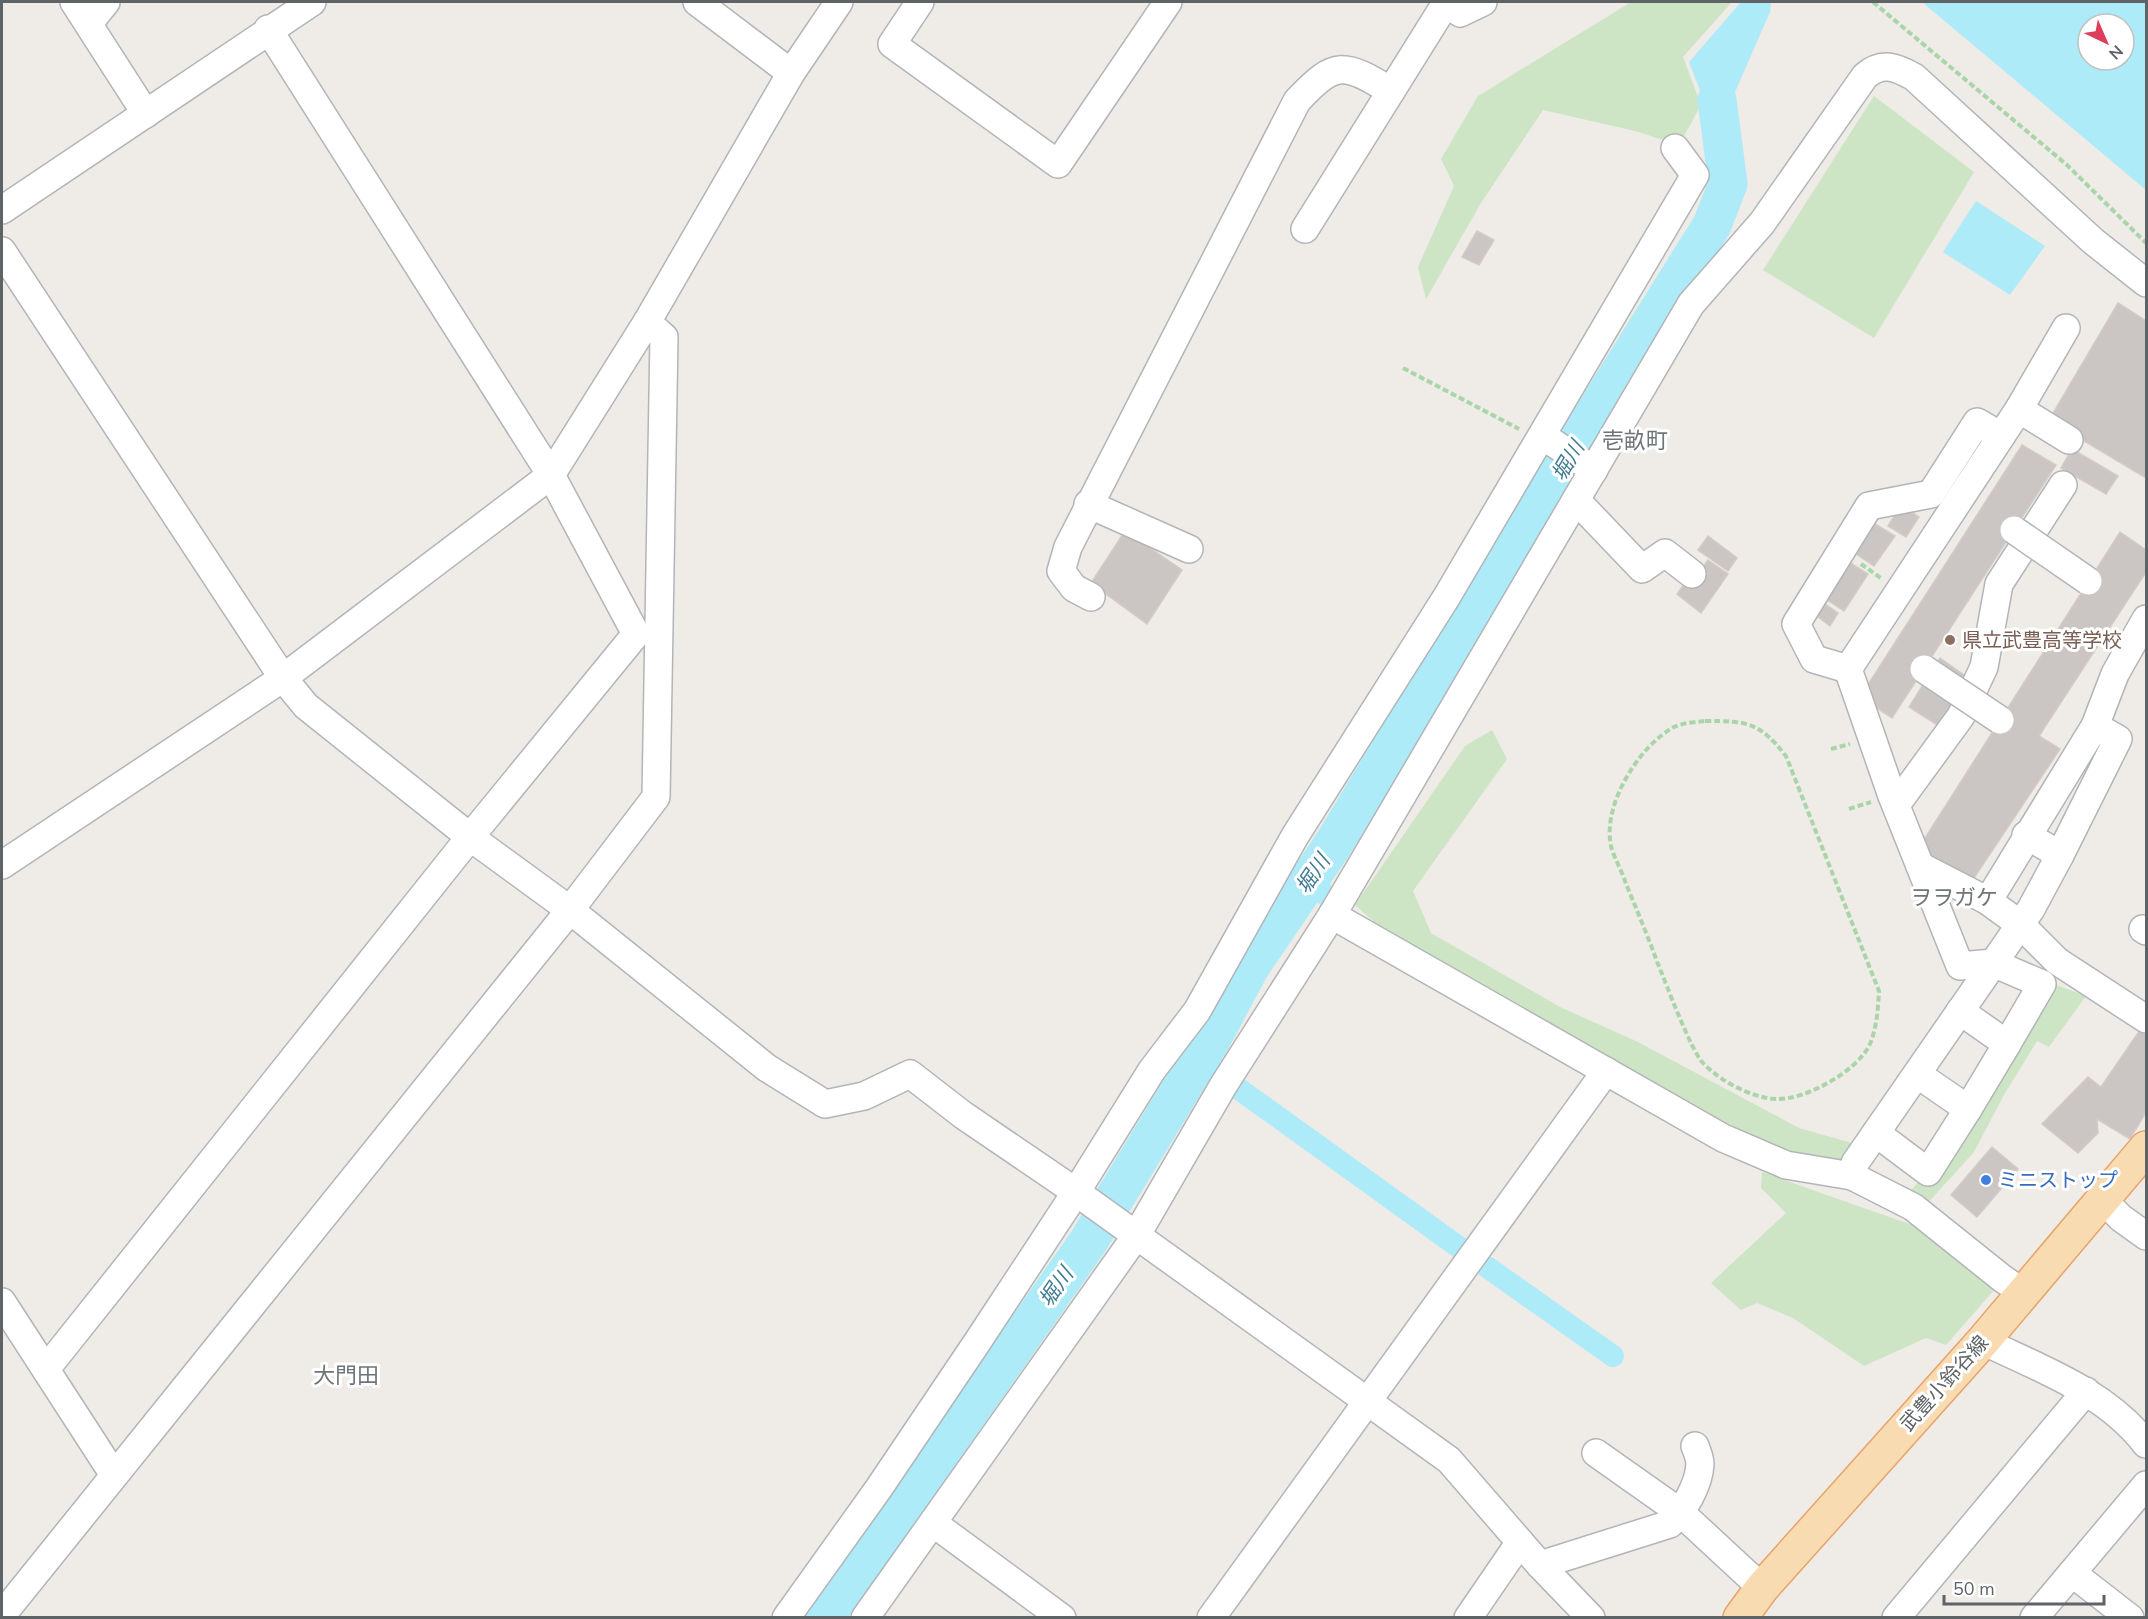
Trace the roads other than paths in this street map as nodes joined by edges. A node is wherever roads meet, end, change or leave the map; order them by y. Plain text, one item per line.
1 (106, 2) edge
2 (312, 2) edge
3 (697, 2) edge
4 (839, 2) edge
5 (920, 2) edge
6 (1168, 2) edge
7 (1445, 2) edge
8 (1483, 2) edge
9 (81, 12) edge
10 (268, 29) junction
11 (791, 73) junction
12 (1391, 91) junction
13 (146, 114) junction
14 (1675, 148) dead end
15 (2, 210) edge
16 (1305, 230) dead end
17 (2, 251) edge
18 (2146, 283) edge
19 (647, 322) junction
20 (2066, 328) dead end
21 (2019, 409) junction
22 (1543, 436) junction
23 (2001, 436) junction
24 (2069, 440) dead end
25 (1594, 470) junction
26 (551, 475) junction
27 (2063, 484) dead end
28 (1576, 500) junction
29 (1088, 504) junction
30 (2014, 530) dead end
31 (1189, 549) dead end
32 (1692, 574) dead end
33 (2088, 580) dead end
34 (1091, 597) dead end
35 (2146, 619) edge
36 (1848, 669) junction
37 (1924, 669) dead end
38 (283, 678) junction
39 (2000, 720) dead end
40 (2095, 726) junction
41 (1896, 805) junction
42 (2026, 835) junction
43 (470, 837) junction
44 (2060, 855) junction
45 (2, 866) edge
46 (1920, 866) junction
47 (1988, 901) junction
48 (570, 910) junction
49 (1332, 915) junction
50 (2020, 925) junction
51 (1993, 963) junction
52 (1960, 1011) junction
53 (2146, 1019) edge
54 (2007, 1044) junction
55 (1606, 1071) junction
56 (1917, 1074) junction
57 (1968, 1109) junction
58 (1876, 1133) junction
59 (2146, 1148) edge
60 (1852, 1176) junction
61 (1076, 1192) junction
62 (2103, 1200) junction
63 (1136, 1236) junction
64 (2146, 1236) edge
65 (2024, 1293) junction
66 (2, 1302) edge
67 (1983, 1341) junction
68 (46, 1369) junction
69 (2086, 1391) junction
70 (1368, 1400) junction
71 (2146, 1444) edge
72 (1695, 1446) dead end
73 (1596, 1452) dead end
74 (114, 1475) junction
75 (2146, 1485) edge
76 (1681, 1513) junction
77 (933, 1522) junction
78 (1520, 1542) junction
79 (1540, 1565) junction
80 (2072, 1573) junction
81 (1762, 1588) junction
82 (2, 1616) edge
83 (786, 1617) edge
84 (865, 1617) edge
85 (1062, 1617) edge
86 (1211, 1617) edge
87 (1468, 1617) edge
88 (1591, 1617) edge
89 (1740, 1617) edge
90 (1896, 1617) edge
91 (2034, 1617) edge
92 (2130, 1617) edge

1 - 9 street
2 - 10 street
3 - 11 street
4 - 11 street
5 - 6 street
7 - 8 street
7 - 12 street
9 - 13 street
10 - 13 street
10 - 26 street
11 - 19 street
12 - 16 street
12 - 29 street
13 - 15 street
14 - 22 street
17 - 38 street
18 - 25 street
19 - 26 street
19 - 48 street
20 - 21 street
21 - 23 street
21 - 24 street
22 - 25 street
22 - 61 street
23 - 36 street
23 - 36 street
25 - 28 street
26 - 38 street
26 - 43 street
27 - 41 street
28 - 32 street
28 - 49 street
29 - 31 street
29 - 34 street
30 - 33 street, bridge
35 - 40 street
36 - 41 street
37 - 39 street, bridge
38 - 43 street
38 - 45 street
40 - 42 street
40 - 44 street
41 - 46 street
42 - 44 street
42 - 47 street
43 - 48 street
43 - 68 street
44 - 50 street
46 - 47 street
46 - 51 street
47 - 50 street
48 - 61 street
48 - 74 street
49 - 55 street
49 - 63 street
50 - 51 street
50 - 53 street
51 - 52 street
51 - 54 street
52 - 54 street
52 - 56 street
54 - 57 street
55 - 60 street
55 - 70 street
56 - 57 street
56 - 58 street
57 - 58 street
58 - 60 street
59 - 62 main road, 武豊小鈴谷線
60 - 65 street
61 - 63 street
61 - 83 street
62 - 64 street
62 - 65 main road, 武豊小鈴谷線
63 - 70 street
63 - 77 street
65 - 67 main road, 武豊小鈴谷線
66 - 68 street
67 - 69 street
67 - 81 main road, 武豊小鈴谷線
68 - 74 street
69 - 71 street
69 - 90 street
70 - 78 street
70 - 86 street
72 - 76 street
73 - 76 street
74 - 82 street
75 - 80 street
76 - 79 street
76 - 81 street
77 - 84 street
77 - 85 street
78 - 79 street
78 - 87 street
79 - 88 street
80 - 91 street
80 - 92 street
81 - 89 main road, 武豊小鈴谷線

